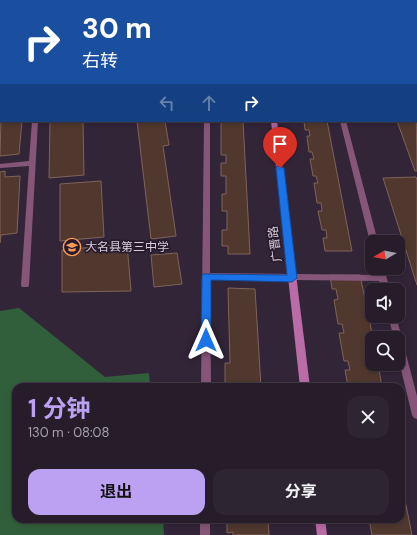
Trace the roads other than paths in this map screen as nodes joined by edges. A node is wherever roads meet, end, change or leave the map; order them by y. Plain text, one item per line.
1 (35, 122) edge
2 (207, 122) edge
3 (274, 122) edge
4 (344, 122) edge
5 (32, 163) junction
6 (0, 166) edge
7 (372, 235) edge
8 (382, 275) edge
9 (206, 276) junction
10 (292, 278) junction
11 (383, 278) junction
12 (384, 283) edge
13 (25, 285) dead end
14 (405, 366) edge
15 (206, 383) edge
16 (305, 383) edge
17 (417, 415) edge
18 (205, 523) edge
19 (320, 523) edge
20 (205, 535) edge
21 (322, 535) edge

1 - 5 lane
2 - 9 lane
3 - 10 street, 广晋路
4 - 7 lane
5 - 6 lane
5 - 13 lane
8 - 11 lane
9 - 10 lane
9 - 15 lane
10 - 11 lane
10 - 16 street, 广晋路
11 - 12 lane
14 - 17 lane
18 - 20 lane
19 - 21 street

